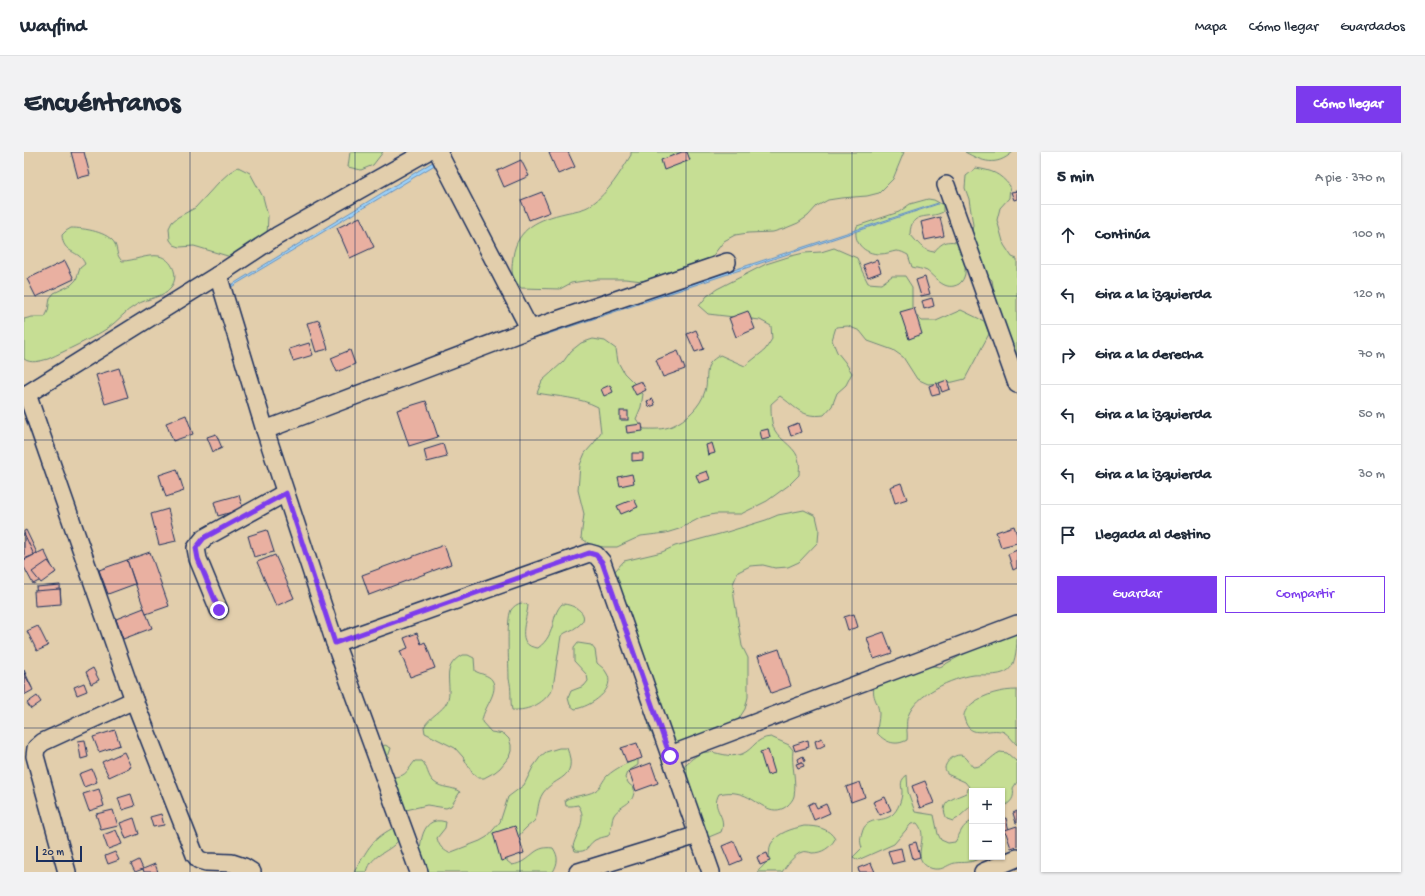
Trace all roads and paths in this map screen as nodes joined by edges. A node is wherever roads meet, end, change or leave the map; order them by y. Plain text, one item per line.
1 (426, 152) edge
2 (438, 152) edge
3 (946, 185) dead end
4 (728, 262) dead end
5 (218, 275) junction
6 (531, 328) junction
7 (1017, 384) edge
8 (25, 395) edge
9 (265, 430) junction
10 (286, 493) junction
11 (219, 610) dead end
12 (1017, 624) edge
13 (335, 643) junction
14 (134, 700) junction
15 (670, 756) junction
16 (698, 835) junction
17 (1017, 858) edge
18 (67, 872) edge
19 (252, 872) edge
20 (419, 872) edge
21 (578, 872) edge
22 (711, 872) edge
23 (983, 872) edge

1 - 5 street
2 - 6 street
3 - 7 street
4 - 6 street
5 - 8 street
5 - 9 street
6 - 9 street
8 - 14 street
9 - 10 street
10 - 11 street
10 - 13 street
12 - 15 street
13 - 15 street
13 - 20 street
14 - 18 street
14 - 19 street
15 - 16 street
16 - 21 street
16 - 22 street
17 - 23 street

